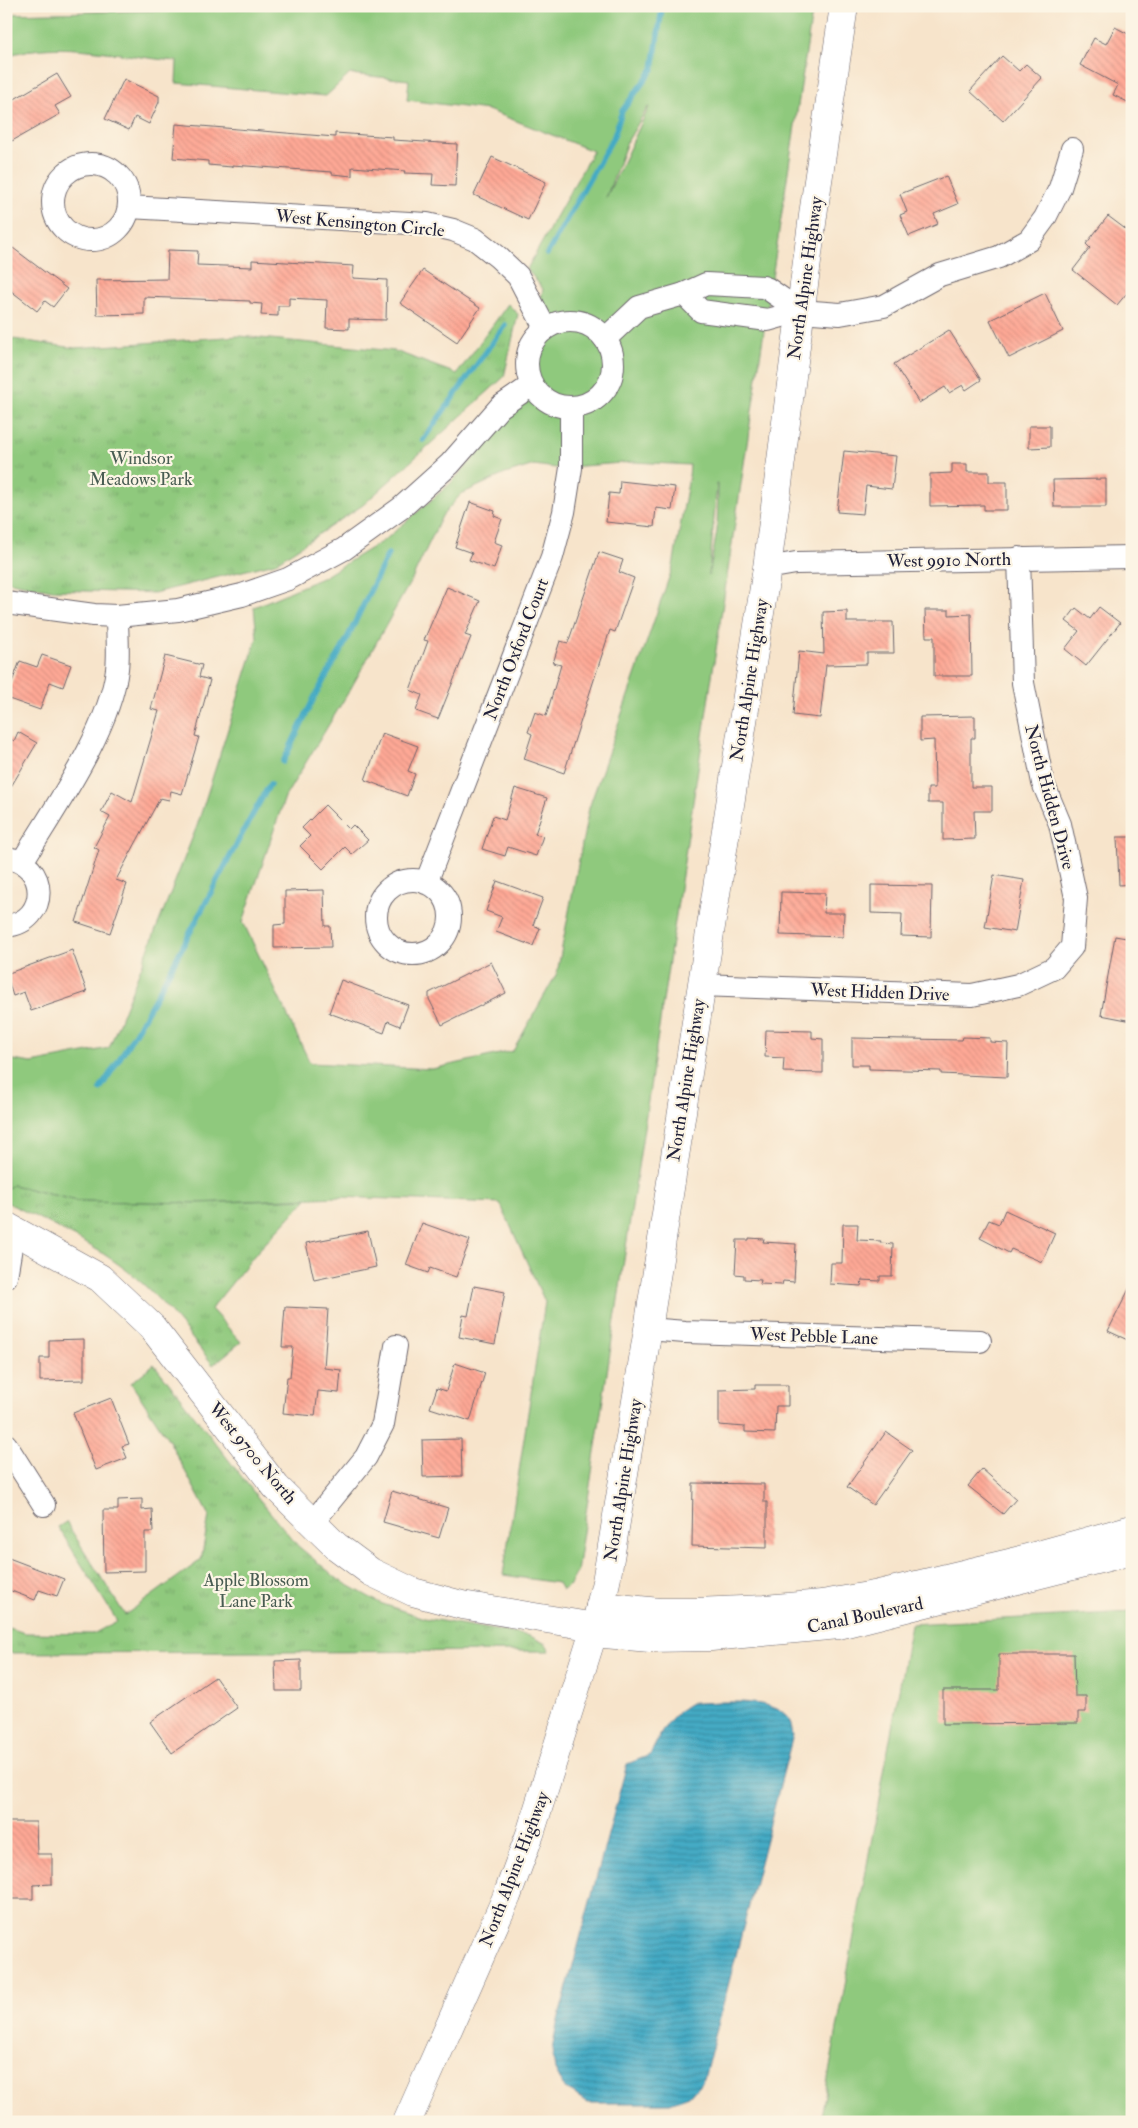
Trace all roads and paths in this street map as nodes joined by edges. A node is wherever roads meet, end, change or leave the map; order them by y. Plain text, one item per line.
1 (844, 6) edge
2 (1072, 149) dead end
3 (129, 207) dead end
4 (684, 294) junction
5 (800, 311) junction
6 (545, 328) junction
7 (605, 339) junction
8 (532, 386) junction
9 (571, 408) junction
10 (1132, 557) edge
11 (1020, 558) junction
12 (767, 568) junction
13 (6, 603) edge
14 (117, 616) junction
15 (14, 860) edge
16 (426, 883) dead end
17 (6, 926) edge
18 (1054, 968) joint
19 (700, 985) junction
20 (10, 1228) edge
21 (6, 1277) edge
22 (648, 1329) junction
23 (980, 1341) dead end
24 (396, 1346) dead end
25 (6, 1444) edge
26 (44, 1505) dead end
27 (313, 1522) junction
28 (1132, 1530) edge
29 (1132, 1551) edge
30 (596, 1622) junction
31 (407, 2122) edge

1 - 5 main road, North Alpine Highway
2 - 5 street
3 - 6 street, West Kensington Circle
4 - 5 street
4 - 5 street
4 - 7 street
5 - 12 main road, North Alpine Highway
6 - 7 street
6 - 8 street
7 - 9 street
8 - 9 street
8 - 14 street
9 - 16 street, North Oxford Court
10 - 11 street, West 9910 North
11 - 12 street, West 9910 North
11 - 18 street, North Hidden Drive
12 - 19 main road, North Alpine Highway
13 - 14 street
14 - 15 street
15 - 17 street
18 - 19 street, West Hidden Drive
19 - 22 main road, North Alpine Highway
20 - 21 street
20 - 27 main road, West 9700 North
22 - 23 street, West Pebble Lane
22 - 30 main road, North Alpine Highway
24 - 27 street
25 - 26 street
27 - 30 main road, West 9700 North
28 - 30 main road, Canal Boulevard
29 - 30 main road, Canal Boulevard
30 - 31 main road, North Alpine Highway

